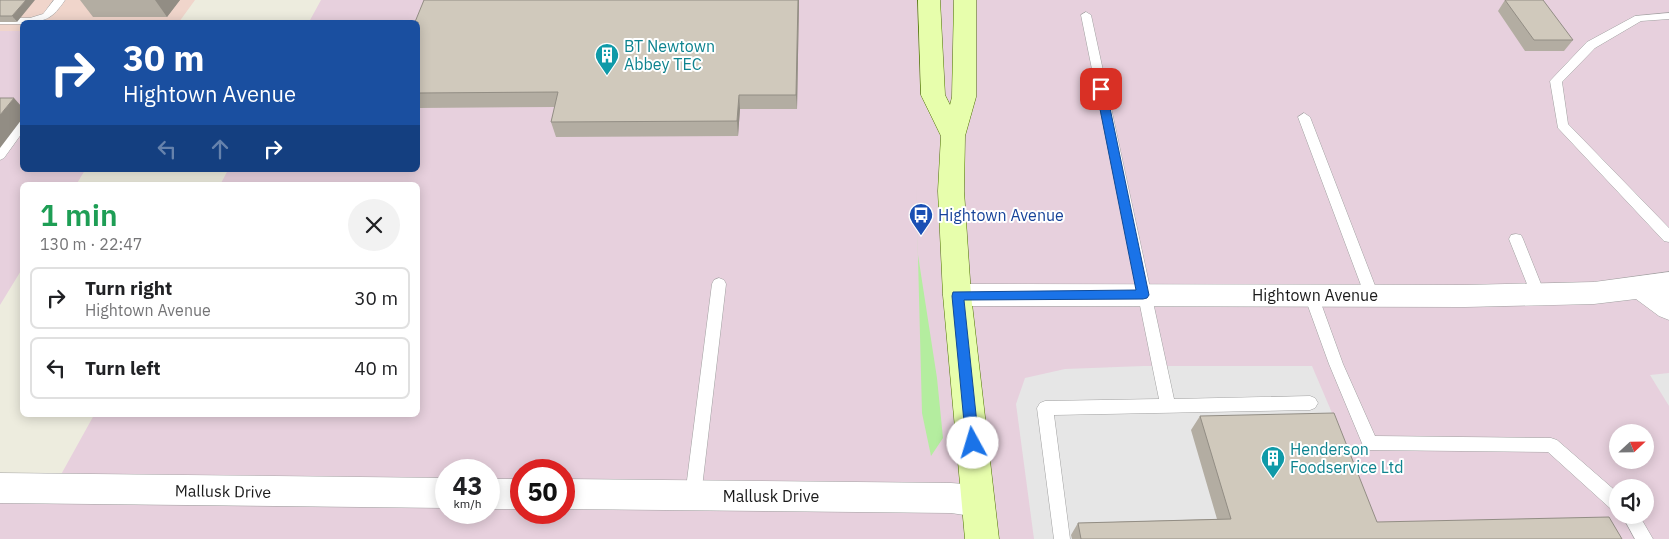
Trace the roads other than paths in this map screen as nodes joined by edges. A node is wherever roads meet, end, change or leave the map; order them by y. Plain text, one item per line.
1 (60, 0) edge
2 (928, 0) edge
3 (965, 0) edge
4 (1086, 15) dead end
5 (1669, 16) edge
6 (34, 20) edge
7 (0, 21) edge
8 (20, 21) edge
9 (1304, 117) dead end
10 (20, 128) edge
11 (953, 136) junction
12 (0, 155) edge
13 (1669, 237) edge
14 (1516, 239) dead end
15 (719, 284) dead end
16 (1656, 286) edge
17 (1538, 294) junction
18 (1143, 295) junction
19 (1311, 295) junction
20 (957, 296) junction
21 (1372, 296) junction
22 (1669, 308) edge
23 (1310, 404) dead end
24 (1168, 406) junction
25 (0, 488) edge
26 (435, 493) edge
27 (575, 494) edge
28 (693, 496) junction
29 (1609, 496) edge
30 (978, 500) junction
31 (1635, 524) edge
32 (982, 539) edge
33 (1062, 539) edge
34 (1644, 539) edge

1 - 6 lane
2 - 11 main road
3 - 11 main road
4 - 18 lane
5 - 13 lane
7 - 8 lane
9 - 21 lane
10 - 12 lane
11 - 20 main road
14 - 17 lane
15 - 28 lane
16 - 17 street, Hightown Avenue
16 - 22 street, Hightown Avenue
17 - 21 street, Hightown Avenue
18 - 19 street, Hightown Avenue
18 - 20 street, Hightown Avenue
18 - 24 lane
19 - 21 street, Hightown Avenue
19 - 29 lane
20 - 30 main road
23 - 24 lane
24 - 33 lane
25 - 26 street, Mallusk Drive
27 - 28 street, Mallusk Drive
28 - 30 street, Mallusk Drive
30 - 32 main road
31 - 34 lane

